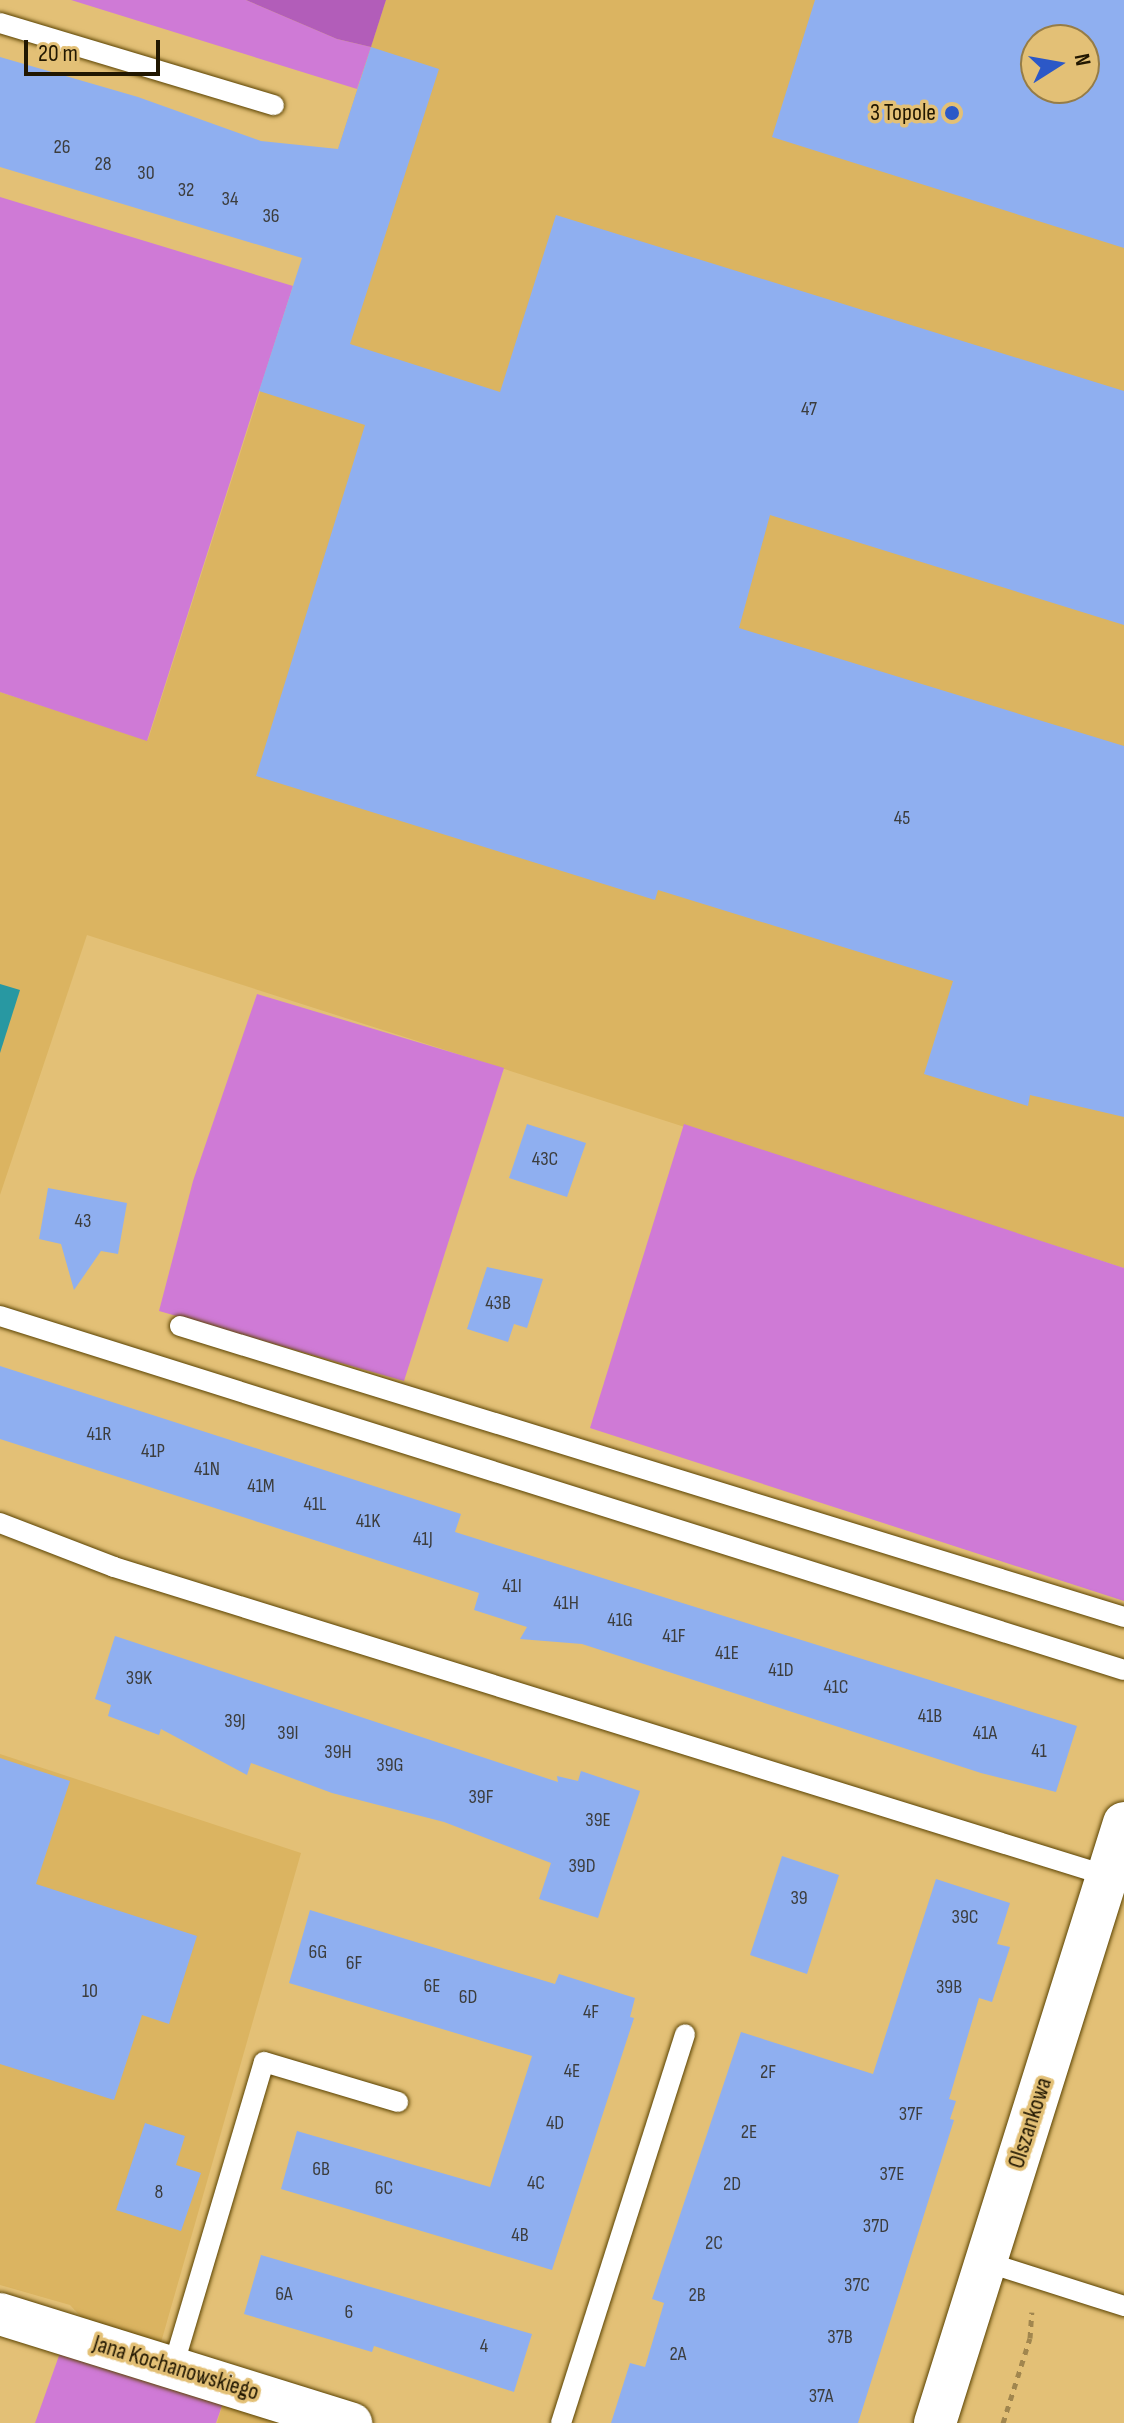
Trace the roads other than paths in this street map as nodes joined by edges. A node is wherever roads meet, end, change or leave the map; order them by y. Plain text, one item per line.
1 (0, 23) edge
2 (274, 105) dead end
3 (0, 1316) edge
4 (180, 1326) dead end
5 (0, 1523) edge
6 (1124, 1617) edge
7 (1124, 1670) edge
8 (1124, 1823) edge
9 (1108, 1876) junction
10 (685, 2034) dead end
11 (398, 2102) dead end
12 (986, 2262) junction
13 (1124, 2306) edge
14 (0, 2314) edge
15 (173, 2367) junction
16 (351, 2423) edge
17 (561, 2423) edge
18 (935, 2423) edge

1 - 2 lane
3 - 7 lane
4 - 6 lane
5 - 9 lane
8 - 9 street, Olszankowa
9 - 12 street, Olszankowa
10 - 17 lane
11 - 15 lane
12 - 13 lane
12 - 18 street, Olszankowa
14 - 15 street, Jana Kochanowskiego
15 - 16 street, Jana Kochanowskiego

